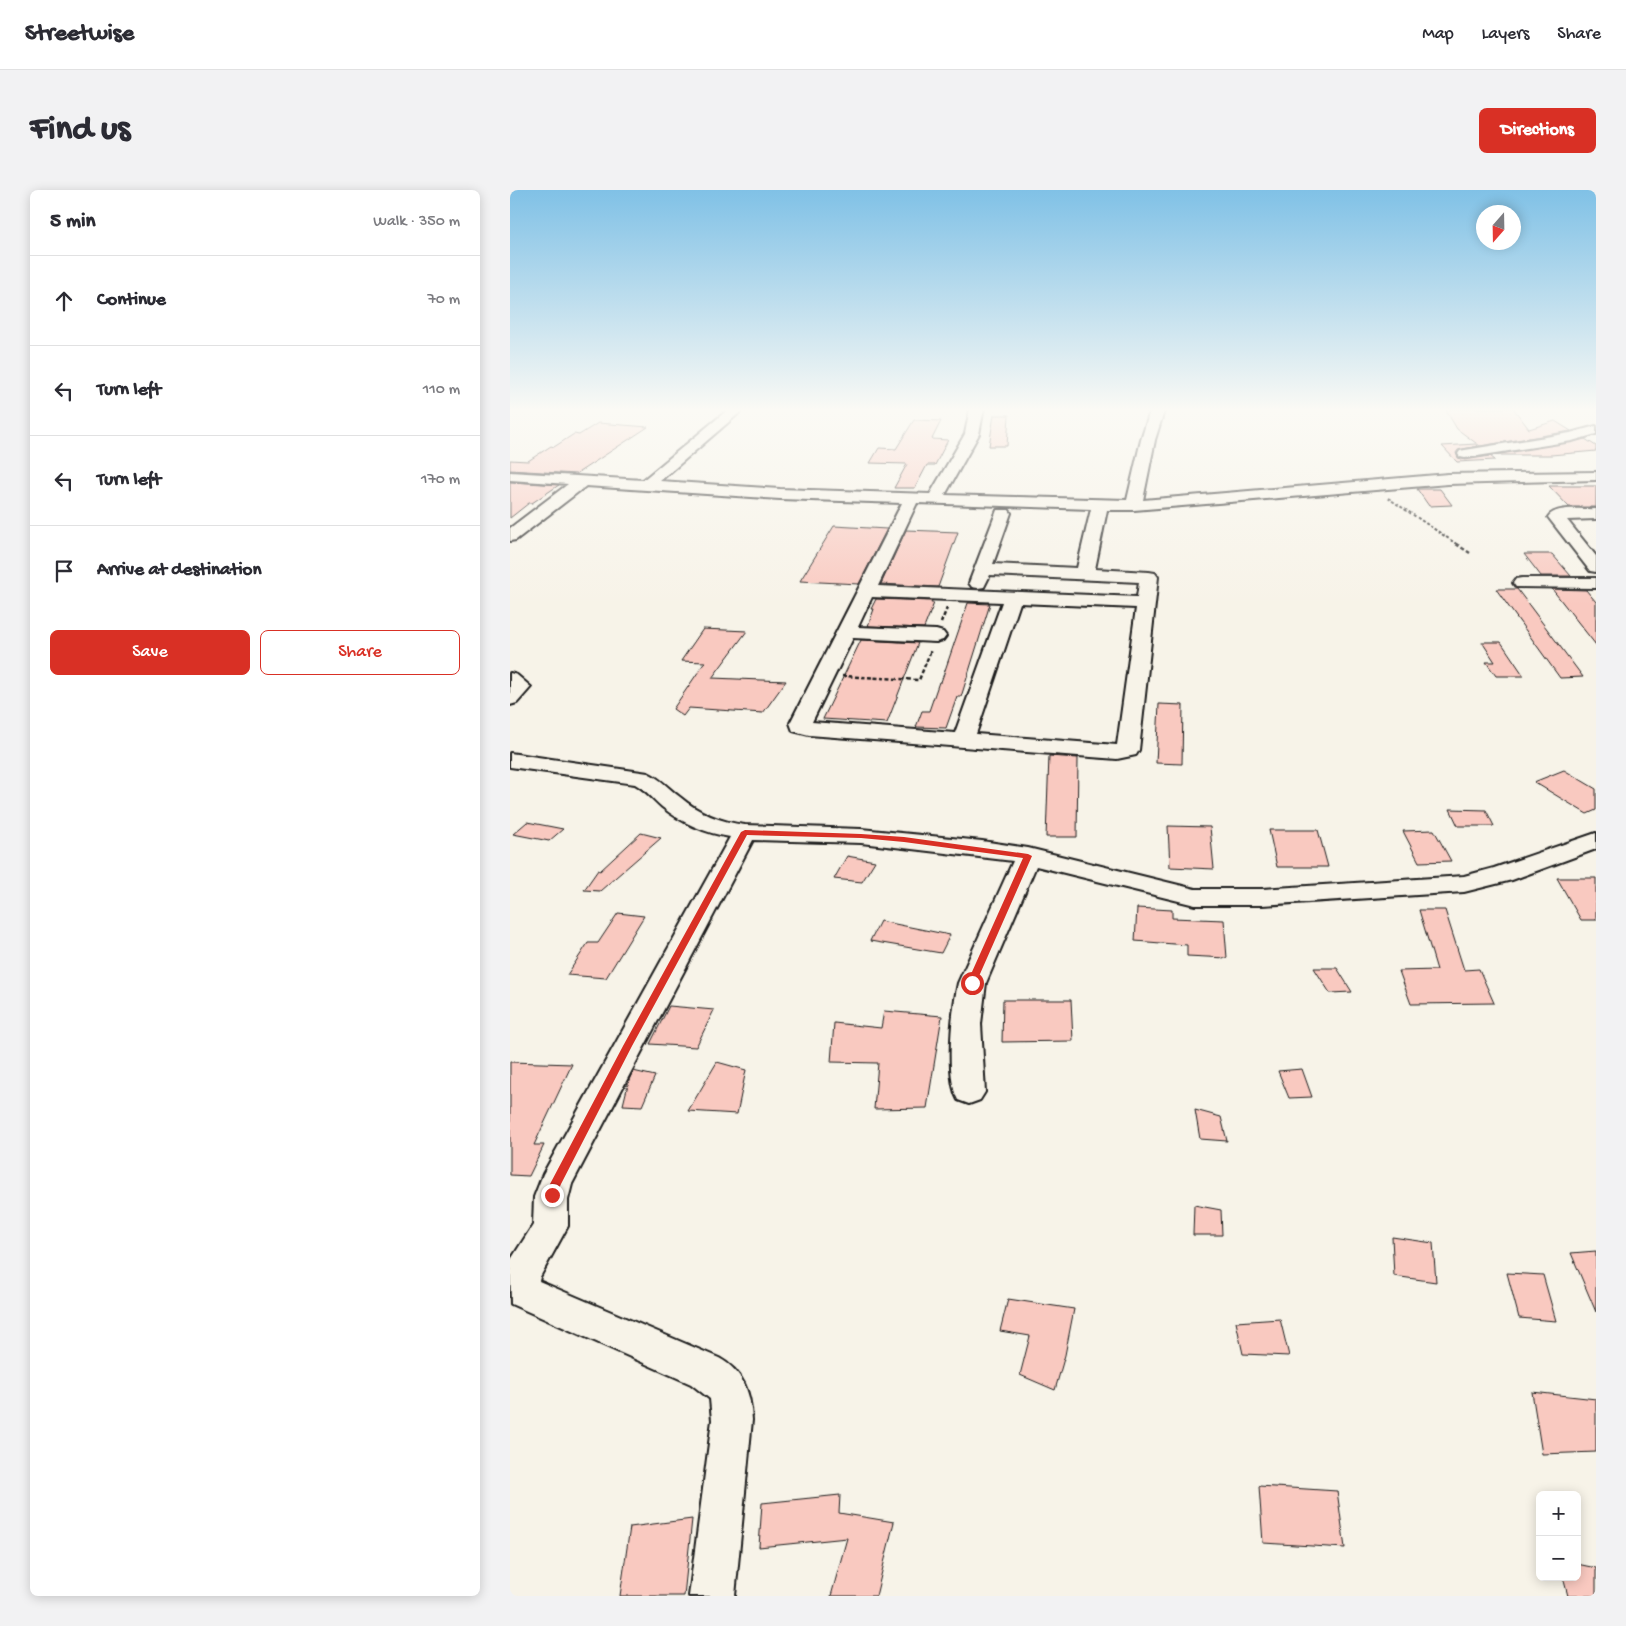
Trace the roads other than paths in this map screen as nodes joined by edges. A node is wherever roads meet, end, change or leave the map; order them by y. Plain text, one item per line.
1 (660, 474) edge
2 (949, 474) edge
3 (1141, 474) edge
4 (510, 476) edge
5 (1596, 476) edge
6 (582, 481) junction
7 (645, 486) junction
8 (912, 498) junction
9 (935, 499) junction
10 (1100, 505) junction
11 (1134, 505) junction
12 (1003, 513) dead end
13 (1596, 514) edge
14 (510, 536) edge
15 (984, 569) junction
16 (1085, 573) junction
17 (1594, 581) edge
18 (1522, 583) dead end
19 (866, 591) junction
20 (974, 596) junction
21 (1013, 597) junction
22 (1145, 604) junction
23 (847, 632) junction
24 (936, 636) road end
25 (510, 679) edge
26 (510, 700) edge
27 (963, 740) junction
28 (510, 760) edge
29 (745, 832) junction
30 (1596, 840) edge
31 (1028, 856) junction
32 (969, 1092) dead end
33 (712, 1596) edge

1 - 7 street
2 - 9 street
3 - 11 street
4 - 6 street
5 - 11 street
6 - 7 street
6 - 14 street
7 - 8 street
8 - 9 street
8 - 19 street
9 - 10 street
10 - 11 street
10 - 16 street
12 - 15 street
13 - 17 street
15 - 16 street
15 - 20 street
16 - 22 street
17 - 18 street
19 - 20 street
19 - 23 street
20 - 21 street
21 - 22 street
21 - 27 street
22 - 27 street
23 - 24 street
23 - 27 street
25 - 26 street
28 - 29 street
29 - 31 street
29 - 33 street
30 - 31 street
31 - 32 street

